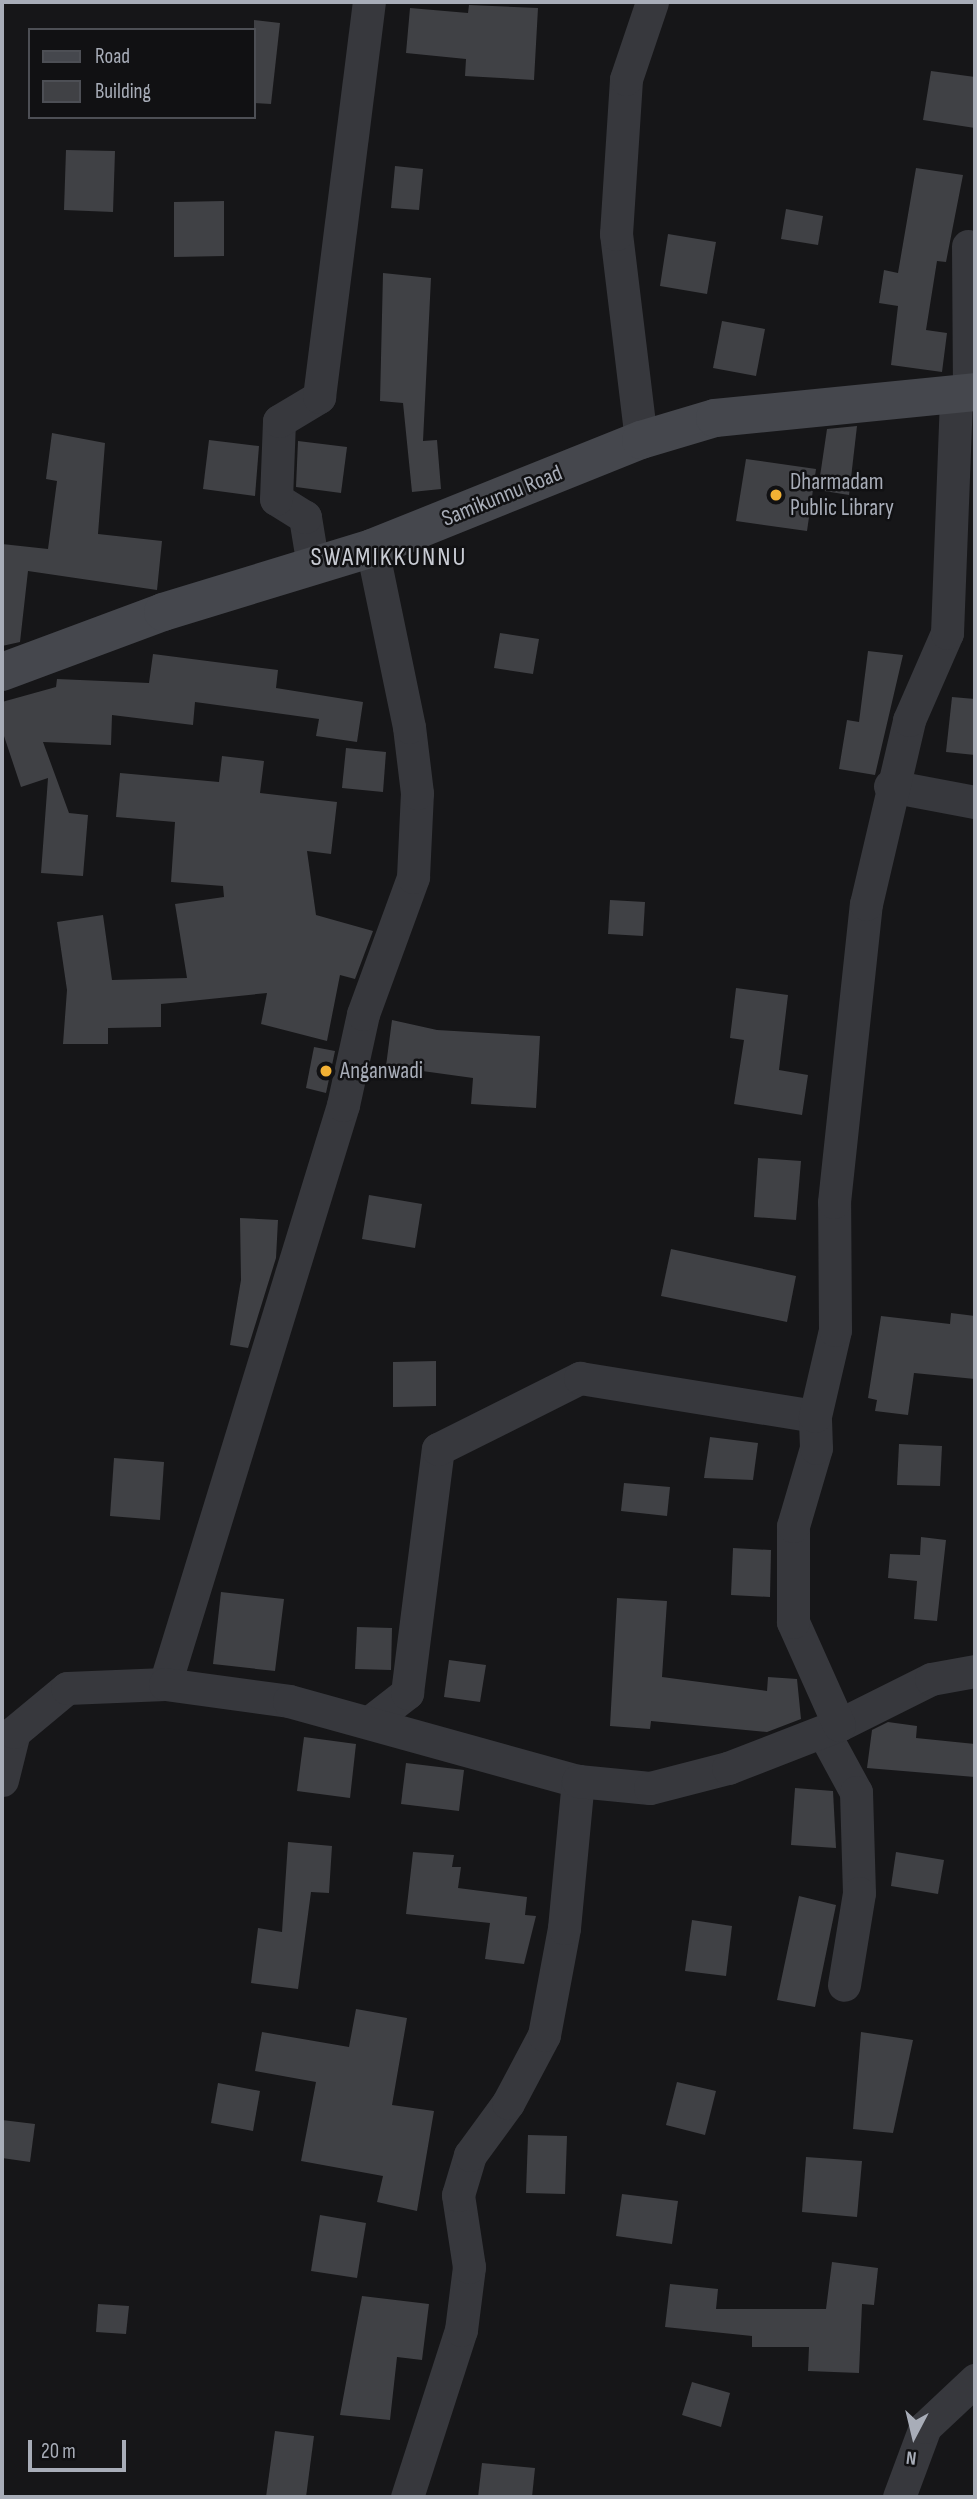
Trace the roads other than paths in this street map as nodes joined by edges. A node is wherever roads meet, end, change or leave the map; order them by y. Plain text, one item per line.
1 (369, 2) edge
2 (652, 2) edge
3 (968, 246) dead end
4 (967, 392) edge
5 (641, 440) junction
6 (373, 548) junction
7 (313, 566) junction
8 (2, 672) edge
9 (890, 786) junction
10 (975, 802) edge
11 (815, 1416) junction
12 (975, 1671) edge
13 (165, 1684) junction
14 (371, 1721) junction
15 (8, 1722) edge
16 (832, 1730) junction
17 (2, 1780) edge
18 (578, 1781) junction
19 (844, 1985) dead end
20 (975, 2380) edge
21 (407, 2497) edge
22 (899, 2497) edge

1 - 7 street
2 - 5 street
3 - 4 street
4 - 5 main road, Samikunnu Road
4 - 9 street
5 - 6 main road, Samikunnu Road
6 - 7 main road, Samikunnu Road
6 - 13 street
7 - 8 main road, Samikunnu Road
9 - 10 street
9 - 11 street
11 - 14 street
11 - 16 street
12 - 16 street
13 - 14 street
13 - 15 street
14 - 18 street
15 - 17 street
16 - 18 street
16 - 19 street
18 - 21 street
20 - 22 street

